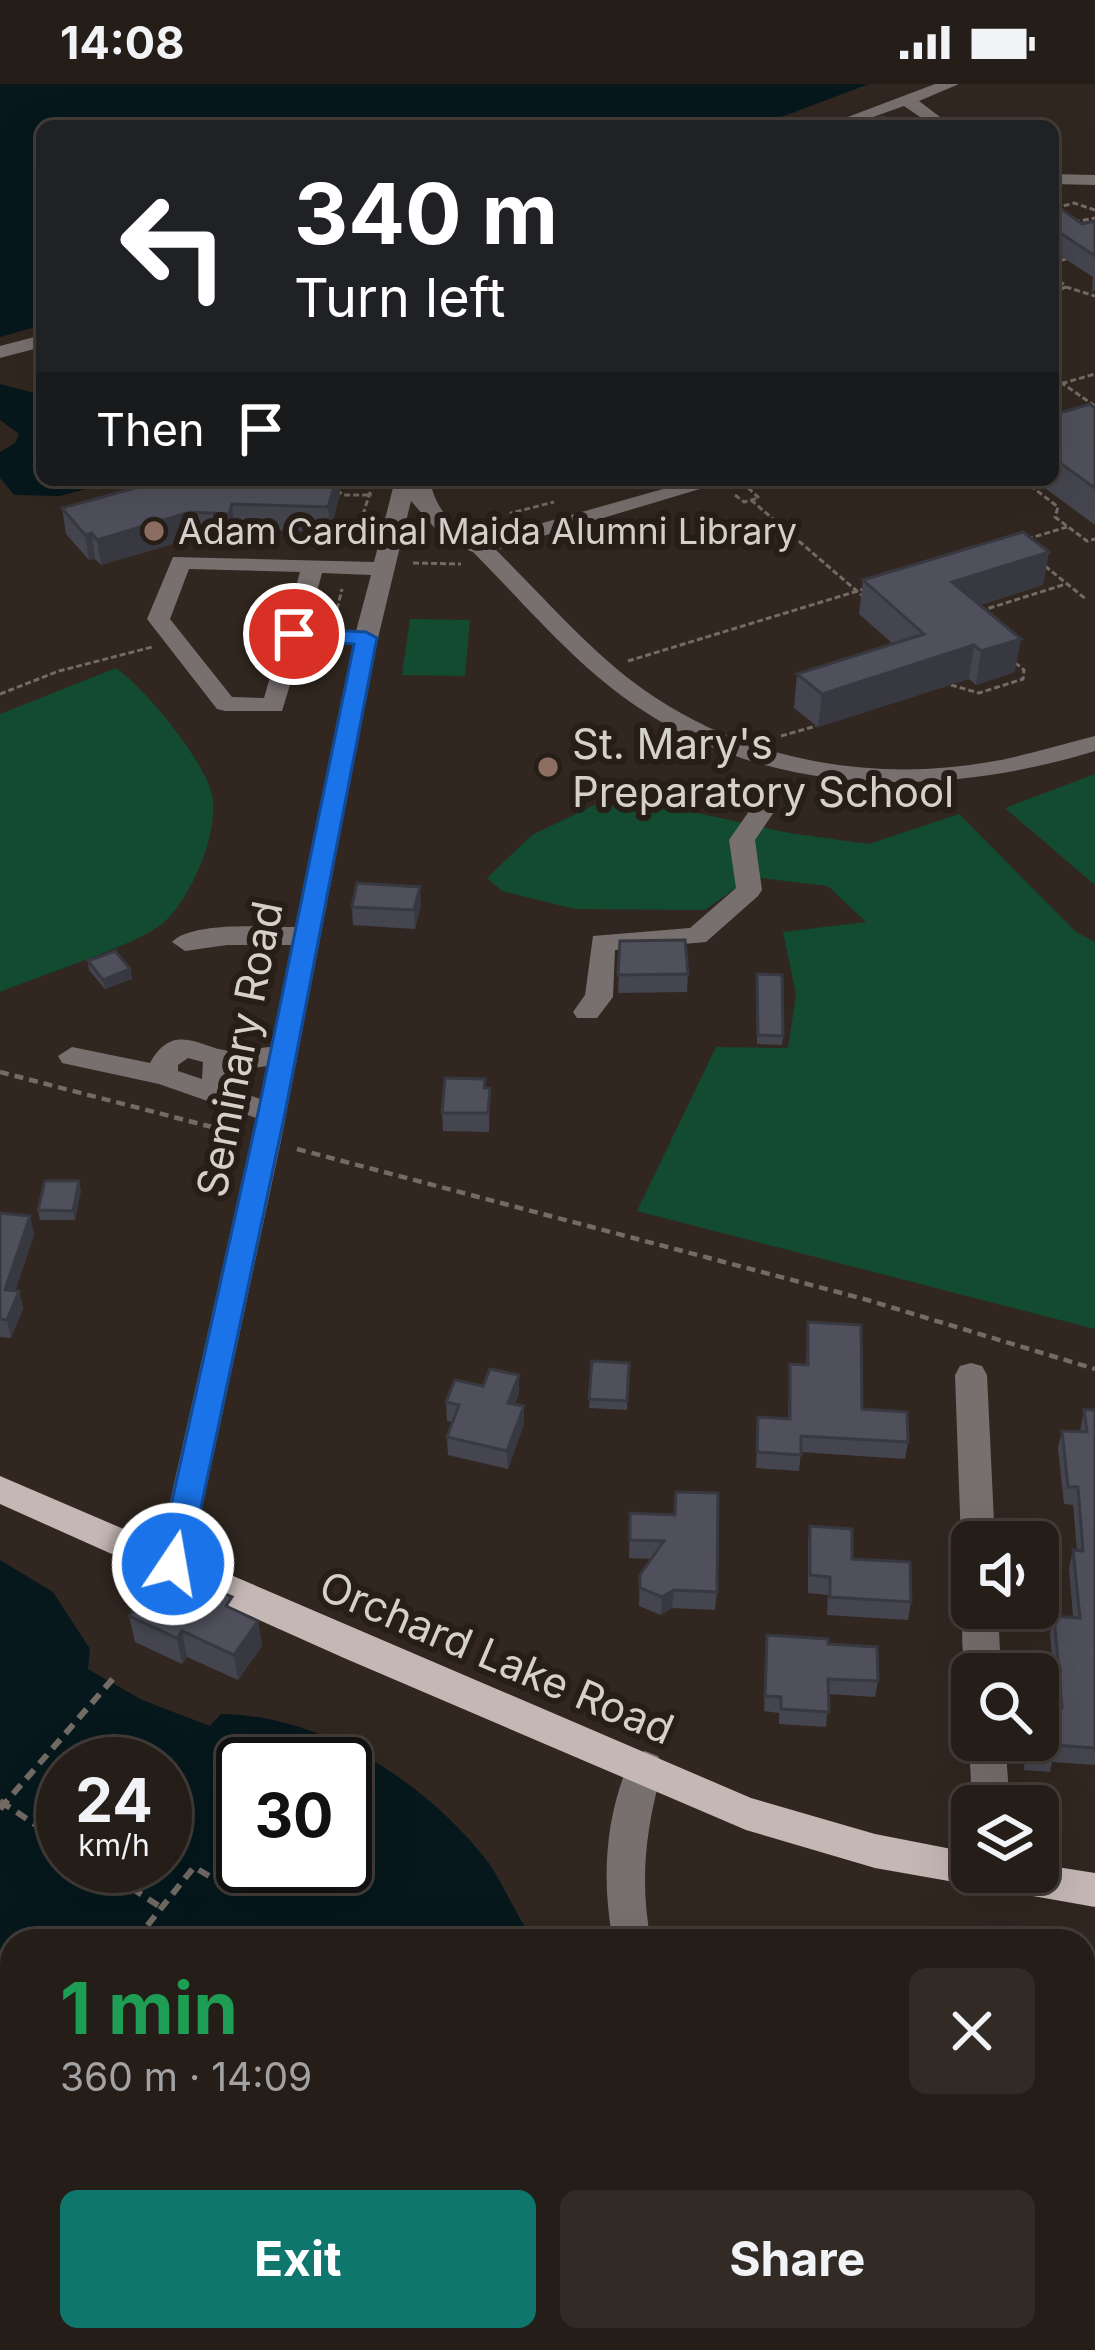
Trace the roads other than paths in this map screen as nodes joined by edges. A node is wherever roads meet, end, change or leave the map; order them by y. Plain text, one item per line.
1 (951, 84) edge
2 (906, 100) junction
3 (849, 120) edge
4 (936, 120) edge
5 (1059, 179) edge
6 (1095, 180) edge
7 (36, 343) edge
8 (0, 352) edge
9 (698, 486) edge
10 (411, 487) edge
11 (485, 551) junction
12 (313, 566) junction
13 (384, 566) junction
14 (294, 634) junction
15 (366, 638) junction
16 (1095, 742) edge
17 (763, 809) dead end
18 (303, 936) junction
19 (185, 942) dead end
20 (586, 1012) dead end
21 (72, 1056) dead end
22 (283, 1056) junction
23 (216, 1080) junction
24 (268, 1127) junction
25 (971, 1376) dead end
26 (0, 1489) edge
27 (977, 1521) edge
28 (173, 1564) junction
29 (645, 1767) junction
30 (951, 1866) edge
31 (1059, 1884) edge
32 (1095, 1890) edge
33 (630, 1929) edge

1 - 2 street
2 - 3 street
2 - 4 street
5 - 6 street
7 - 8 street
9 - 11 street
10 - 11 street
10 - 13 street, Seminary Road
11 - 16 street
12 - 13 street
12 - 14 street
12 - 14 street
13 - 15 street, Seminary Road
14 - 15 street
15 - 18 street, Seminary Road
17 - 20 street
18 - 19 street
18 - 22 street, Seminary Road
21 - 23 street
22 - 23 street
22 - 24 street, Seminary Road
23 - 24 street
24 - 28 street, Seminary Road
25 - 27 street
26 - 28 main road, Orchard Lake Road
28 - 29 main road, Orchard Lake Road
29 - 30 main road, Orchard Lake Road
29 - 33 street
31 - 32 main road, Orchard Lake Road

